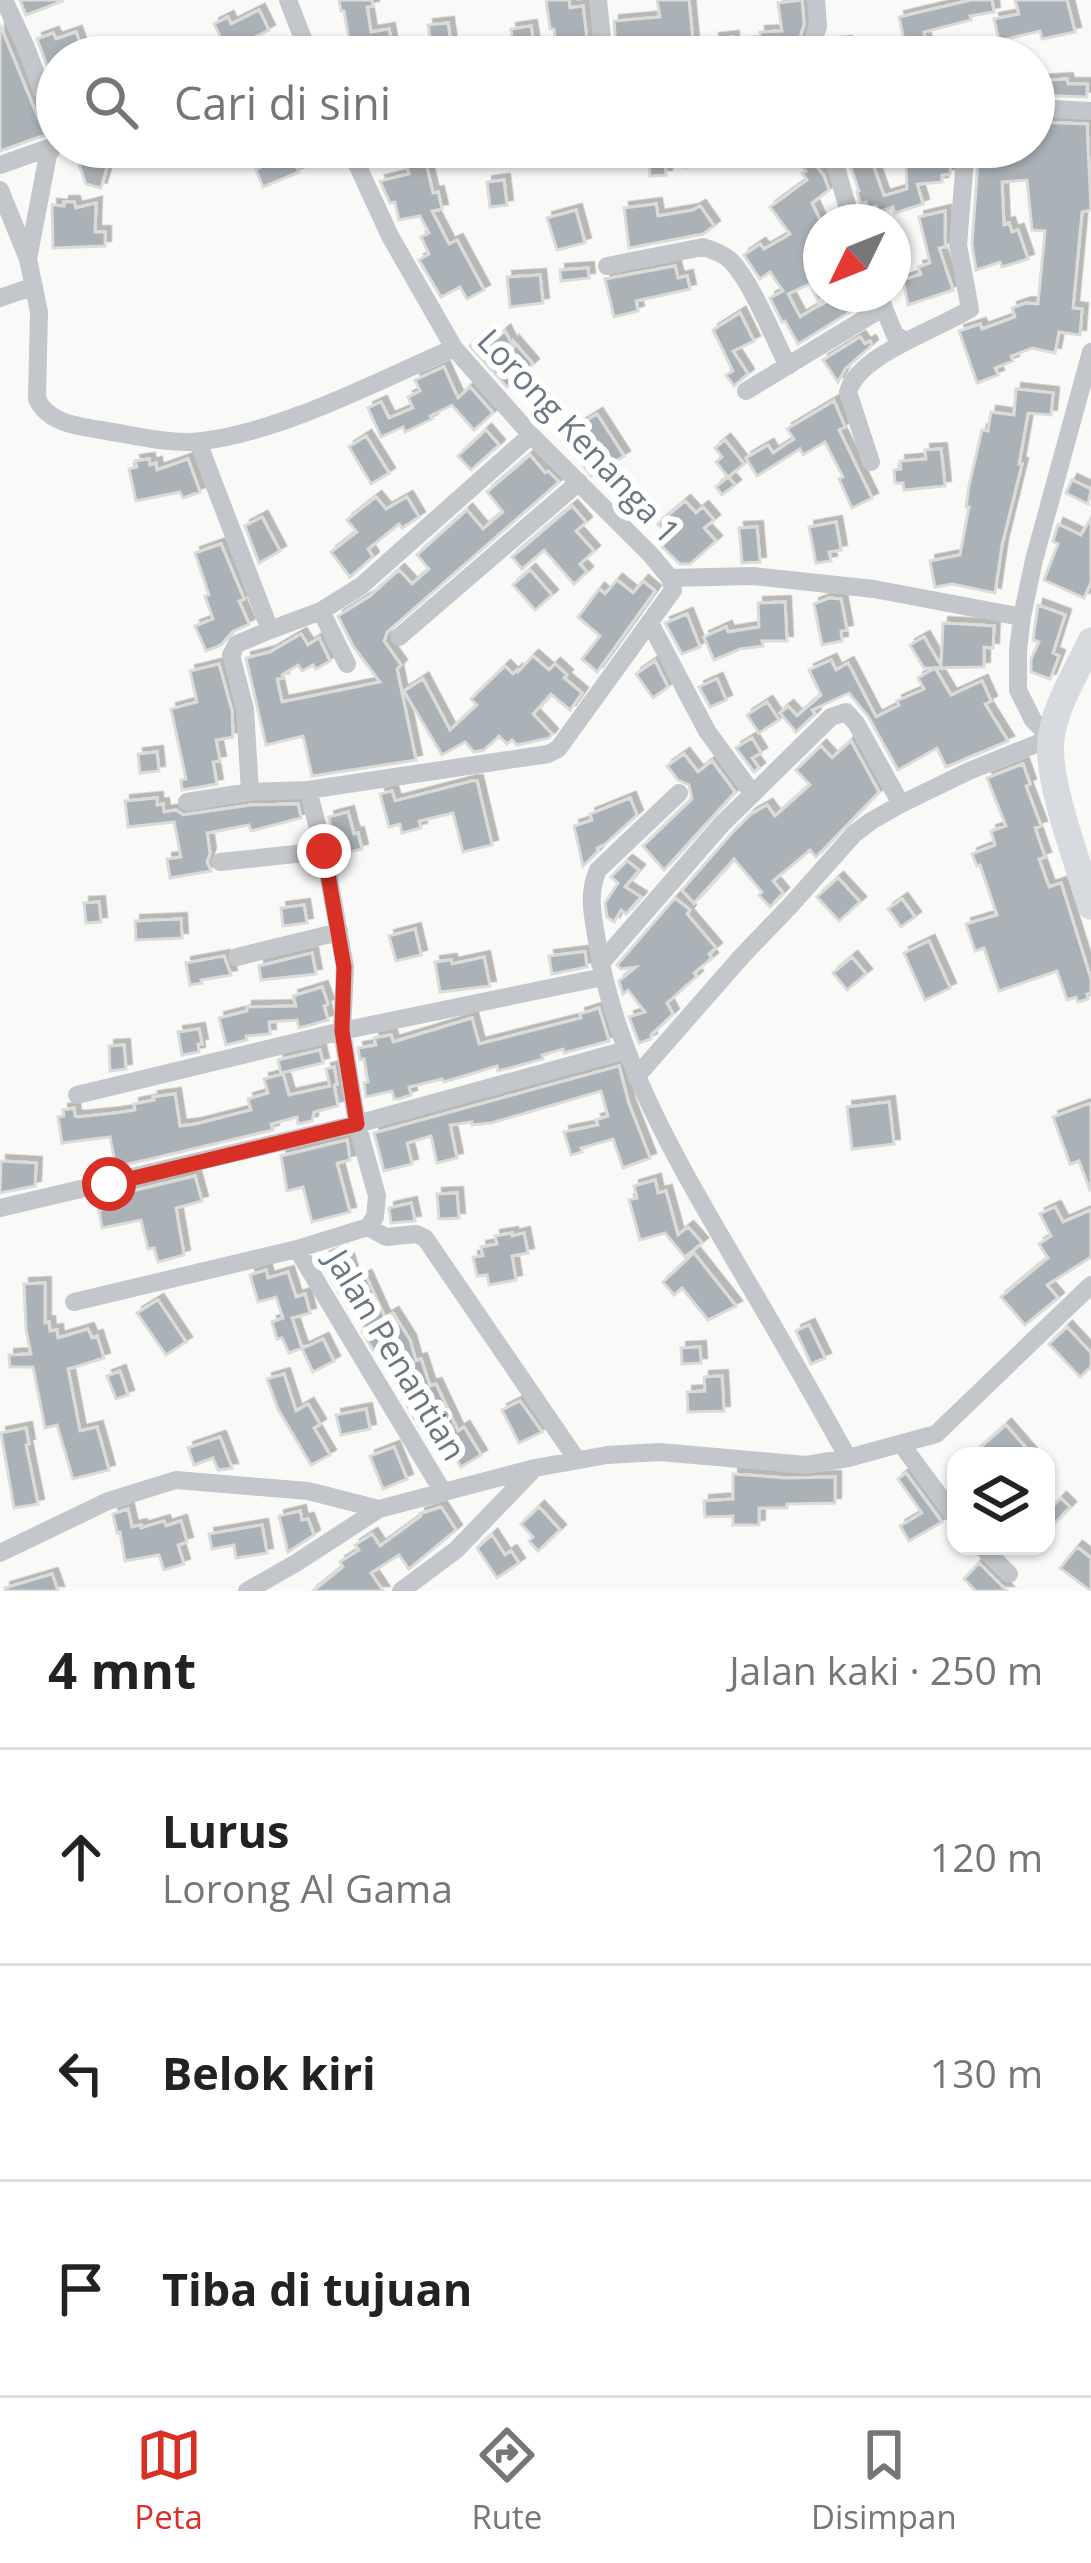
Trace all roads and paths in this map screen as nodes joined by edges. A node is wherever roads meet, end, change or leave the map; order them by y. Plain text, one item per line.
1 (4, 0) edge
2 (288, 0) edge
3 (598, 0) edge
4 (816, 0) edge
5 (302, 36) edge
6 (602, 36) edge
7 (815, 36) edge
8 (36, 78) edge
9 (1055, 109) edge
10 (1091, 110) edge
11 (36, 148) edge
12 (0, 165) edge
13 (46, 168) edge
14 (359, 168) edge
15 (836, 168) edge
16 (964, 168) edge
17 (0, 190) edge
18 (847, 204) edge
19 (28, 259) junction
20 (607, 266) dead end
21 (34, 286) junction
22 (0, 298) edge
23 (865, 312) edge
24 (886, 312) edge
25 (906, 341) junction
26 (454, 348) junction
27 (1091, 352) edge
28 (788, 366) junction
29 (746, 391) dead end
30 (531, 435) junction
31 (198, 442) junction
32 (871, 462) dead end
33 (579, 482) junction
34 (670, 578) junction
35 (321, 611) junction
36 (1022, 617) junction
37 (650, 622) junction
38 (270, 630) junction
39 (399, 638) dead end
40 (1091, 641) edge
41 (346, 664) dead end
42 (1051, 738) junction
43 (308, 790) junction
44 (250, 792) junction
45 (679, 793) dead end
46 (753, 794) junction
47 (187, 802) dead end
48 (901, 804) junction
49 (324, 851) junction
50 (220, 862) dead end
51 (1091, 906) edge
52 (339, 932) junction
53 (237, 957) dead end
54 (602, 970) junction
55 (342, 1031) junction
56 (626, 1050) junction
57 (636, 1077) junction
58 (77, 1095) dead end
59 (357, 1124) junction
60 (0, 1208) edge
61 (368, 1227) junction
62 (296, 1249) junction
63 (1091, 1285) edge
64 (74, 1302) dead end
65 (901, 1444) junction
66 (848, 1458) junction
67 (577, 1460) junction
68 (535, 1468) junction
69 (443, 1492) junction
70 (947, 1505) edge
71 (379, 1509) junction
72 (0, 1553) edge
73 (990, 1555) edge
74 (1009, 1574) dead end
75 (247, 1591) edge
76 (401, 1591) edge

1 - 8 street
2 - 5 street
3 - 6 street
4 - 7 street
9 - 10 street
11 - 12 street
13 - 19 street
14 - 26 street, Lorong Kenanga 1
15 - 18 street
16 - 25 street
17 - 19 street
19 - 21 street
20 - 28 street
21 - 22 street
21 - 31 street
23 - 28 street
24 - 25 street
25 - 32 street
26 - 30 street, Lorong Kenanga 1
26 - 31 street
27 - 36 street
28 - 29 street
30 - 33 street, Lorong Kenanga 1
30 - 35 street
31 - 38 street
33 - 34 street, Lorong Kenanga 1
33 - 39 street
34 - 36 street, Lorong Kenanga 1
34 - 37 street
35 - 38 street
35 - 41 street
36 - 42 street
37 - 43 street
37 - 46 street
38 - 44 street
40 - 42 highway
42 - 48 street
42 - 51 highway
43 - 44 street
43 - 49 street
44 - 47 street
45 - 54 street
46 - 48 street
46 - 54 street
48 - 57 street
49 - 50 street
49 - 52 street
52 - 53 street
52 - 55 street
54 - 55 street
54 - 56 street
55 - 58 street
55 - 59 street
56 - 57 street
56 - 59 street
57 - 66 street
59 - 60 street
59 - 61 street
61 - 62 street
61 - 67 street
62 - 64 street
62 - 69 street, Jalan Penantian
63 - 65 street
65 - 66 street
65 - 70 street
66 - 67 street
67 - 68 street
68 - 69 street
68 - 76 street
69 - 71 street
71 - 72 street
71 - 75 street
73 - 74 street

